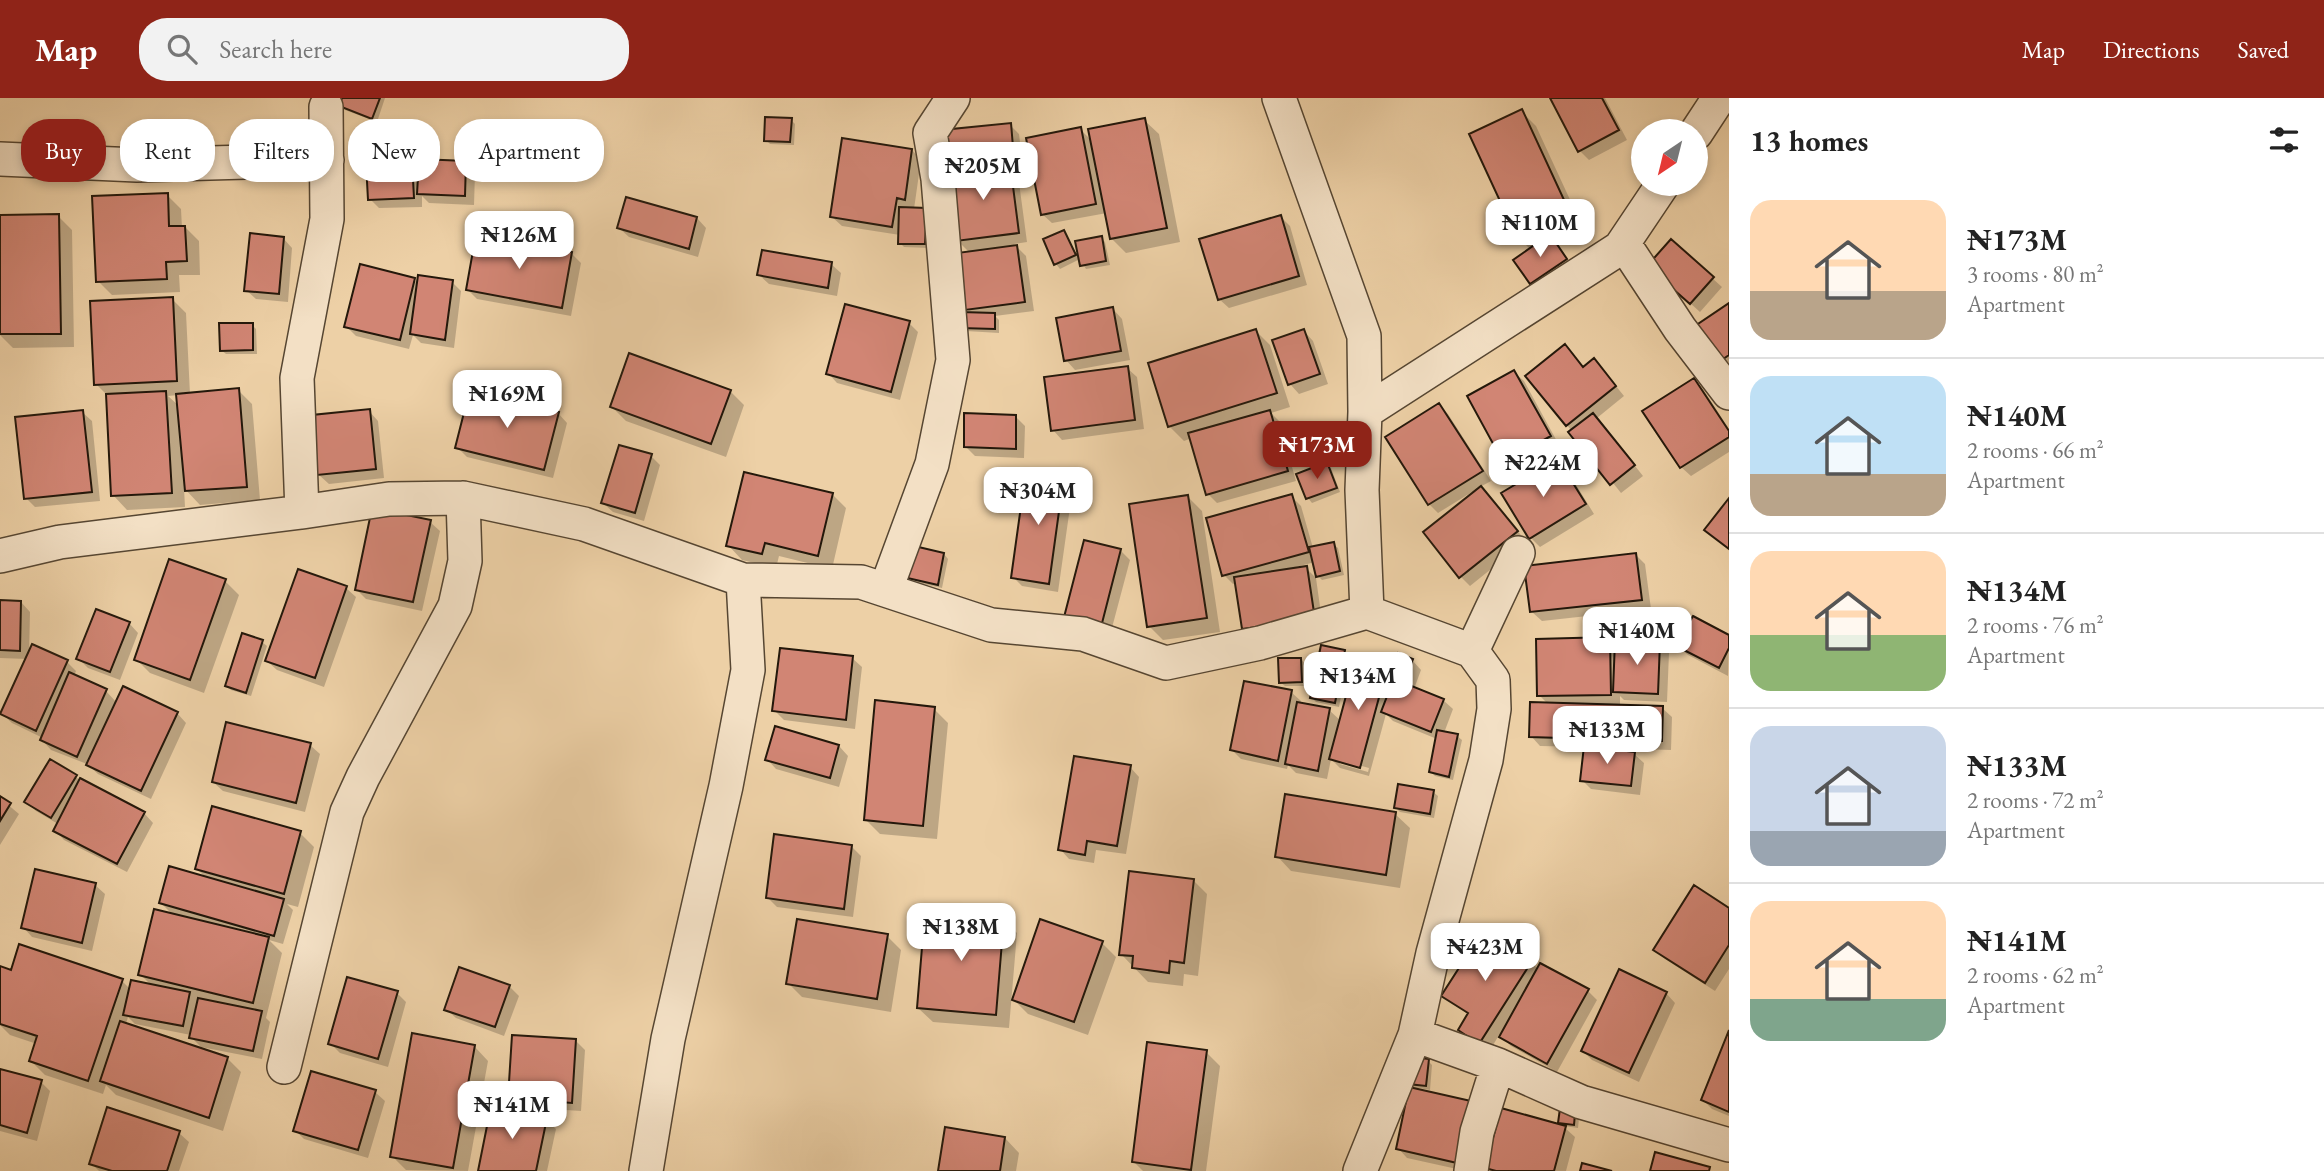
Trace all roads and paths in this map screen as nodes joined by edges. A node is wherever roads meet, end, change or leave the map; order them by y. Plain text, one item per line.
1 (953, 98) edge
2 (1279, 98) edge
3 (1719, 98) edge
4 (326, 107) dead end
5 (326, 119) edge
6 (1705, 119) edge
7 (0, 159) edge
8 (229, 163) edge
9 (327, 182) edge
10 (1655, 196) edge
11 (1620, 248) junction
12 (1729, 393) edge
13 (1365, 412) junction
14 (463, 498) junction
15 (302, 512) junction
16 (1518, 553) dead end
17 (0, 556) edge
18 (743, 580) junction
19 (886, 589) junction
20 (1367, 612) junction
21 (1472, 651) junction
22 (1415, 1035) junction
23 (1498, 1065) junction
24 (284, 1067) dead end
25 (1729, 1145) edge
26 (646, 1171) edge
27 (1360, 1171) edge
28 (1471, 1171) edge

1 - 19 street
2 - 13 street
3 - 6 street
4 - 5 street
7 - 8 street
9 - 15 street
10 - 11 street
11 - 12 street
11 - 13 street
13 - 20 street
14 - 15 street
14 - 18 street
14 - 24 street
15 - 17 street
16 - 21 street
18 - 19 street
18 - 26 street
19 - 20 street
20 - 21 street
21 - 22 street
22 - 23 street
22 - 27 street
23 - 25 street
23 - 28 street

